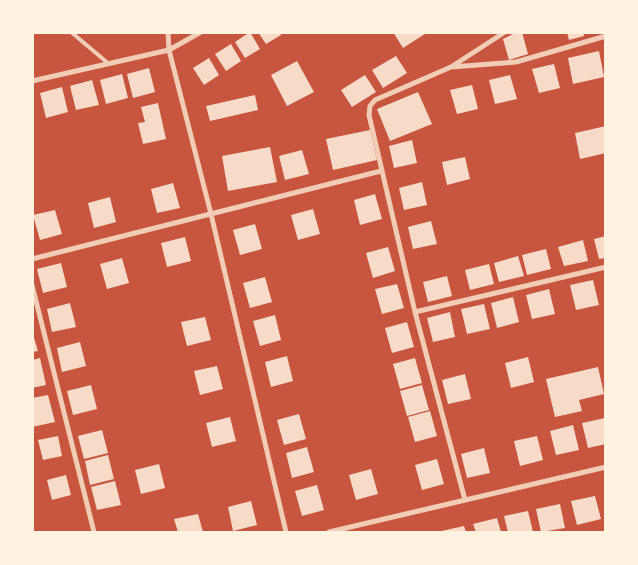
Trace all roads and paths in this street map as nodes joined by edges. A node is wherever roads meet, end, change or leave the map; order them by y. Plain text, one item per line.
1 (71, 32) edge
2 (168, 32) edge
3 (201, 32) edge
4 (505, 32) edge
5 (606, 36) edge
6 (169, 50) junction
7 (109, 64) junction
8 (451, 67) junction
9 (32, 81) edge
10 (381, 171) junction
11 (211, 214) junction
12 (32, 259) edge
13 (606, 267) edge
14 (32, 286) edge
15 (415, 312) junction
16 (606, 467) edge
17 (465, 500) junction
18 (94, 532) edge
19 (286, 532) edge
20 (329, 532) edge

1 - 7 lane
2 - 6 street
3 - 6 street
4 - 8 street
5 - 8 street
6 - 7 street
6 - 11 street
7 - 9 street
8 - 10 street
10 - 11 street
10 - 15 street
11 - 12 street
11 - 19 street
13 - 15 street
14 - 18 street
15 - 17 street
16 - 17 street
17 - 20 street

